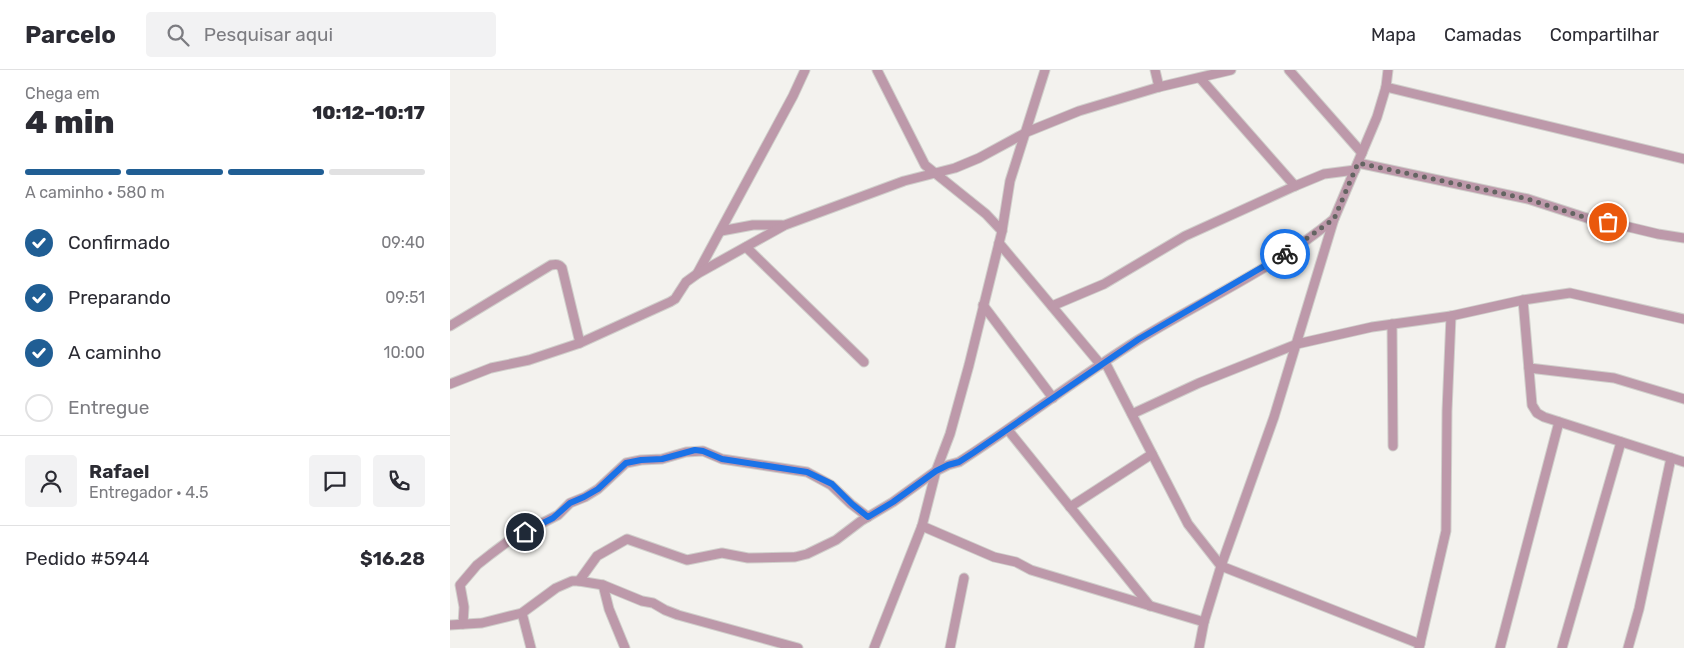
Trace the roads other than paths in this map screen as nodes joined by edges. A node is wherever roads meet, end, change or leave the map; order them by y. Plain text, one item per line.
1 (805, 70) edge
2 (877, 70) edge
3 (1045, 70) edge
4 (1155, 70) edge
5 (1232, 70) edge
6 (1289, 70) edge
7 (1388, 70) edge
8 (1200, 78) junction
9 (1159, 87) junction
10 (1386, 87) junction
11 (1027, 132) junction
12 (1362, 152) junction
13 (1684, 159) edge
14 (1356, 166) junction
15 (934, 174) junction
16 (1295, 186) junction
17 (1334, 219) junction
18 (785, 225) junction
19 (721, 231) junction
20 (1002, 231) junction
21 (1684, 238) edge
22 (999, 243) junction
23 (746, 247) junction
24 (697, 274) junction
25 (1523, 300) junction
26 (983, 305) junction
27 (1052, 306) junction
28 (1451, 316) junction
29 (1684, 319) edge
30 (1392, 324) junction
31 (450, 326) edge
32 (580, 343) junction
33 (1297, 344) junction
34 (864, 362) dead end
35 (1103, 364) junction
36 (1529, 368) junction
37 (450, 384) edge
38 (1053, 398) junction
39 (1684, 399) edge
40 (1132, 414) junction
41 (1559, 422) junction
42 (1008, 430) junction
43 (1620, 442) junction
44 (1393, 446) dead end
45 (1152, 454) junction
46 (1672, 458) junction
47 (1684, 462) edge
48 (936, 471) junction
49 (1070, 507) junction
50 (868, 517) junction
51 (922, 526) junction
52 (1221, 566) junction
53 (964, 578) dead end
54 (579, 581) junction
55 (603, 586) junction
56 (1150, 606) junction
57 (522, 613) junction
58 (1204, 622) junction
59 (463, 624) junction
60 (450, 625) edge
61 (1420, 646) edge
62 (531, 648) edge
63 (626, 648) edge
64 (798, 648) edge
65 (874, 648) edge
66 (950, 648) edge
67 (1199, 648) edge
68 (1500, 648) edge
69 (1562, 648) edge
70 (1628, 648) edge

1 - 19 street
2 - 15 street
3 - 11 street
4 - 9 street
5 - 8 street
6 - 12 street
7 - 10 street
8 - 9 street
8 - 16 street
9 - 11 street
10 - 12 street
10 - 13 street
11 - 15 street
11 - 20 street
12 - 14 street
14 - 16 street
14 - 17 street
14 - 21 street
15 - 18 street
15 - 20 street
16 - 27 street
17 - 33 street
17 - 35 street
18 - 19 street
18 - 23 street
19 - 24 street
20 - 22 street
22 - 26 street
22 - 27 street
23 - 24 street
23 - 34 street
24 - 32 street
25 - 28 street
25 - 29 street
25 - 36 street
26 - 38 street
26 - 48 street
27 - 35 street
28 - 30 street
28 - 61 street
30 - 33 street
30 - 44 street
31 - 32 street
32 - 37 street
33 - 40 street
33 - 52 street
35 - 38 street
35 - 40 street
36 - 39 street
36 - 41 street
38 - 42 street
40 - 45 street
41 - 43 street
41 - 68 street
42 - 48 street
42 - 49 street
43 - 46 street
43 - 69 street
45 - 49 street
45 - 52 street
46 - 47 street
46 - 70 street
48 - 50 street
48 - 51 street
49 - 56 street
50 - 54 street
50 - 59 street
51 - 56 street
51 - 65 street
52 - 58 street
52 - 61 street
53 - 66 street
54 - 55 street
54 - 57 street
55 - 63 street
55 - 64 street
56 - 58 street
57 - 59 street
57 - 62 street
58 - 67 street
59 - 60 street

